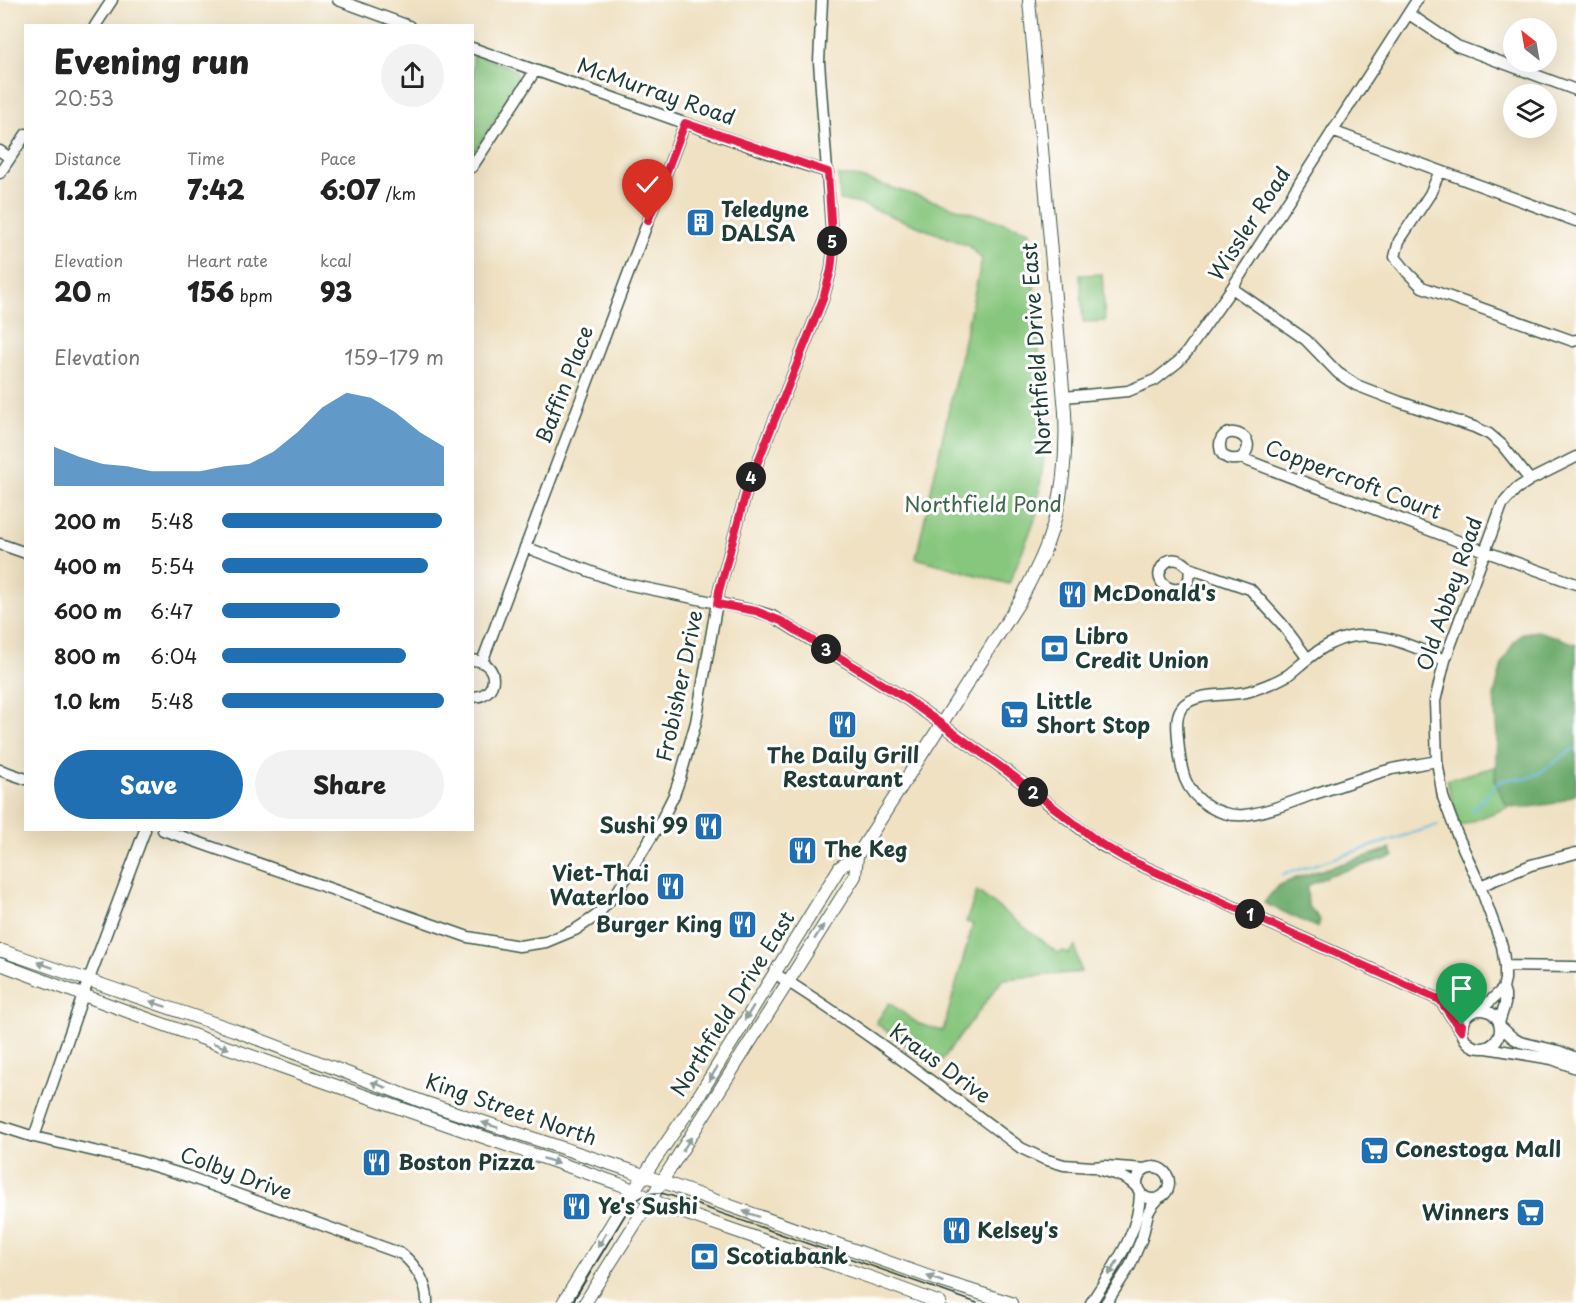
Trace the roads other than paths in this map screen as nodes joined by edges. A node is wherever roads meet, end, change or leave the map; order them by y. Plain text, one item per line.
1 (112, 0) edge
2 (338, 0) edge
3 (822, 0) edge
4 (1029, 0) edge
5 (1417, 0) edge
6 (1409, 14) junction
7 (96, 24) edge
8 (404, 24) edge
9 (474, 49) edge
10 (535, 71) junction
11 (1576, 90) edge
12 (685, 123) junction
13 (1332, 131) junction
14 (24, 137) edge
15 (0, 151) edge
16 (10, 158) junction
17 (474, 164) edge
18 (1440, 171) junction
19 (828, 172) junction
20 (0, 173) edge
21 (1576, 221) edge
22 (1232, 288) junction
23 (1576, 340) edge
24 (1064, 397) junction
25 (1576, 457) edge
26 (1241, 458) dead end
27 (1530, 480) junction
28 (0, 544) edge
29 (525, 547) junction
30 (1484, 551) junction
31 (24, 553) edge
32 (1189, 568) dead end
33 (1576, 584) edge
34 (717, 604) junction
35 (1308, 659) junction
36 (1445, 660) junction
37 (477, 661) edge
38 (474, 697) edge
39 (941, 723) junction
40 (1437, 761) junction
41 (0, 770) edge
42 (24, 778) edge
43 (145, 831) edge
44 (166, 831) edge
45 (1576, 853) edge
46 (857, 856) junction
47 (1479, 886) junction
48 (0, 951) edge
49 (0, 963) edge
50 (1563, 965) junction
51 (1505, 966) junction
52 (1576, 967) edge
53 (774, 973) junction
54 (1576, 974) edge
55 (89, 980) junction
56 (787, 981) junction
57 (1503, 989) junction
58 (83, 995) junction
59 (1440, 1000) junction
60 (1477, 1010) junction
61 (1500, 1024) junction
62 (1461, 1031) junction
63 (1487, 1048) junction
64 (1576, 1058) edge
65 (1576, 1068) edge
66 (0, 1126) edge
67 (34, 1137) junction
68 (1092, 1167) junction
69 (1145, 1169) junction
70 (645, 1176) junction
71 (662, 1182) junction
72 (633, 1191) junction
73 (1139, 1191) junction
74 (1160, 1197) junction
75 (651, 1200) junction
76 (427, 1303) edge
77 (563, 1303) edge
78 (585, 1303) edge
79 (939, 1303) edge
80 (1011, 1303) edge
81 (1091, 1303) edge
82 (1106, 1303) edge

1 - 7 street
2 - 8 street
3 - 19 street, Frobisher Drive
4 - 24 main road, Northfield Drive East
5 - 6 street, Wissler Road
6 - 11 street
6 - 13 street, Wissler Road
9 - 10 street, McMurray Road
10 - 12 street, McMurray Road
10 - 17 street
12 - 19 street, McMurray Road
12 - 29 street, Baffin Place
13 - 18 street
13 - 22 street, Wissler Road
14 - 16 street
15 - 16 street
16 - 20 street
18 - 21 street
18 - 23 street
19 - 34 street, Frobisher Drive
22 - 24 street, Wissler Road
22 - 27 street
24 - 39 main road, Northfield Drive East
25 - 27 street, Old Abbey Road
26 - 30 street, Coppercroft Court
27 - 30 street, Old Abbey Road
28 - 31 street
29 - 34 street
29 - 37 street, Baffin Place
30 - 33 street, Coppercroft Court
30 - 36 street, Old Abbey Road
32 - 35 street
34 - 39 street
34 - 44 street, Frobisher Drive
35 - 36 street
35 - 40 street
36 - 40 street, Old Abbey Road
37 - 38 street, Baffin Place
39 - 46 main road, Northfield Drive East
39 - 59 street
40 - 47 street, Old Abbey Road
41 - 42 street
43 - 55 street
45 - 47 street
46 - 53 main road, Northfield Drive East
56 -> 46 main road, Northfield Drive East
47 - 51 street, Old Abbey Road
55 -> 48 main road, King Street North
49 - 58 main road, King Street North
50 - 51 street
50 - 52 street
50 - 54 street
51 - 57 street, Old Abbey Road
53 - 56 street, Kraus Drive
53 -> 70 main road, Northfield Drive East
55 - 58 street
70 -> 55 main road, King Street North
56 - 68 street, Kraus Drive
71 -> 56 main road, Northfield Drive East
57 - 60 street
57 - 61 street, Old Abbey Road
58 - 67 street
58 -> 72 main road, King Street North
59 - 60 street
59 - 62 street
60 - 61 street
60 - 62 street
61 - 63 street
61 - 64 street
62 - 63 street
63 - 65 street
66 - 67 street, Colby Drive
67 - 76 street, Colby Drive
68 - 69 street, Kraus Drive
68 - 73 street, Kraus Drive
69 - 73 street
69 - 74 street
70 - 71 main road, King Street North
70 - 72 main road, Northfield Drive East
71 - 75 main road, Northfield Drive East
80 -> 71 main road, King Street North
72 - 75 main road, King Street North
72 -> 77 main road, Northfield Drive East
73 - 74 street
73 -> 81 street
74 - 82 street
75 - 78 main road, Northfield Drive East
75 - 79 main road, King Street North

